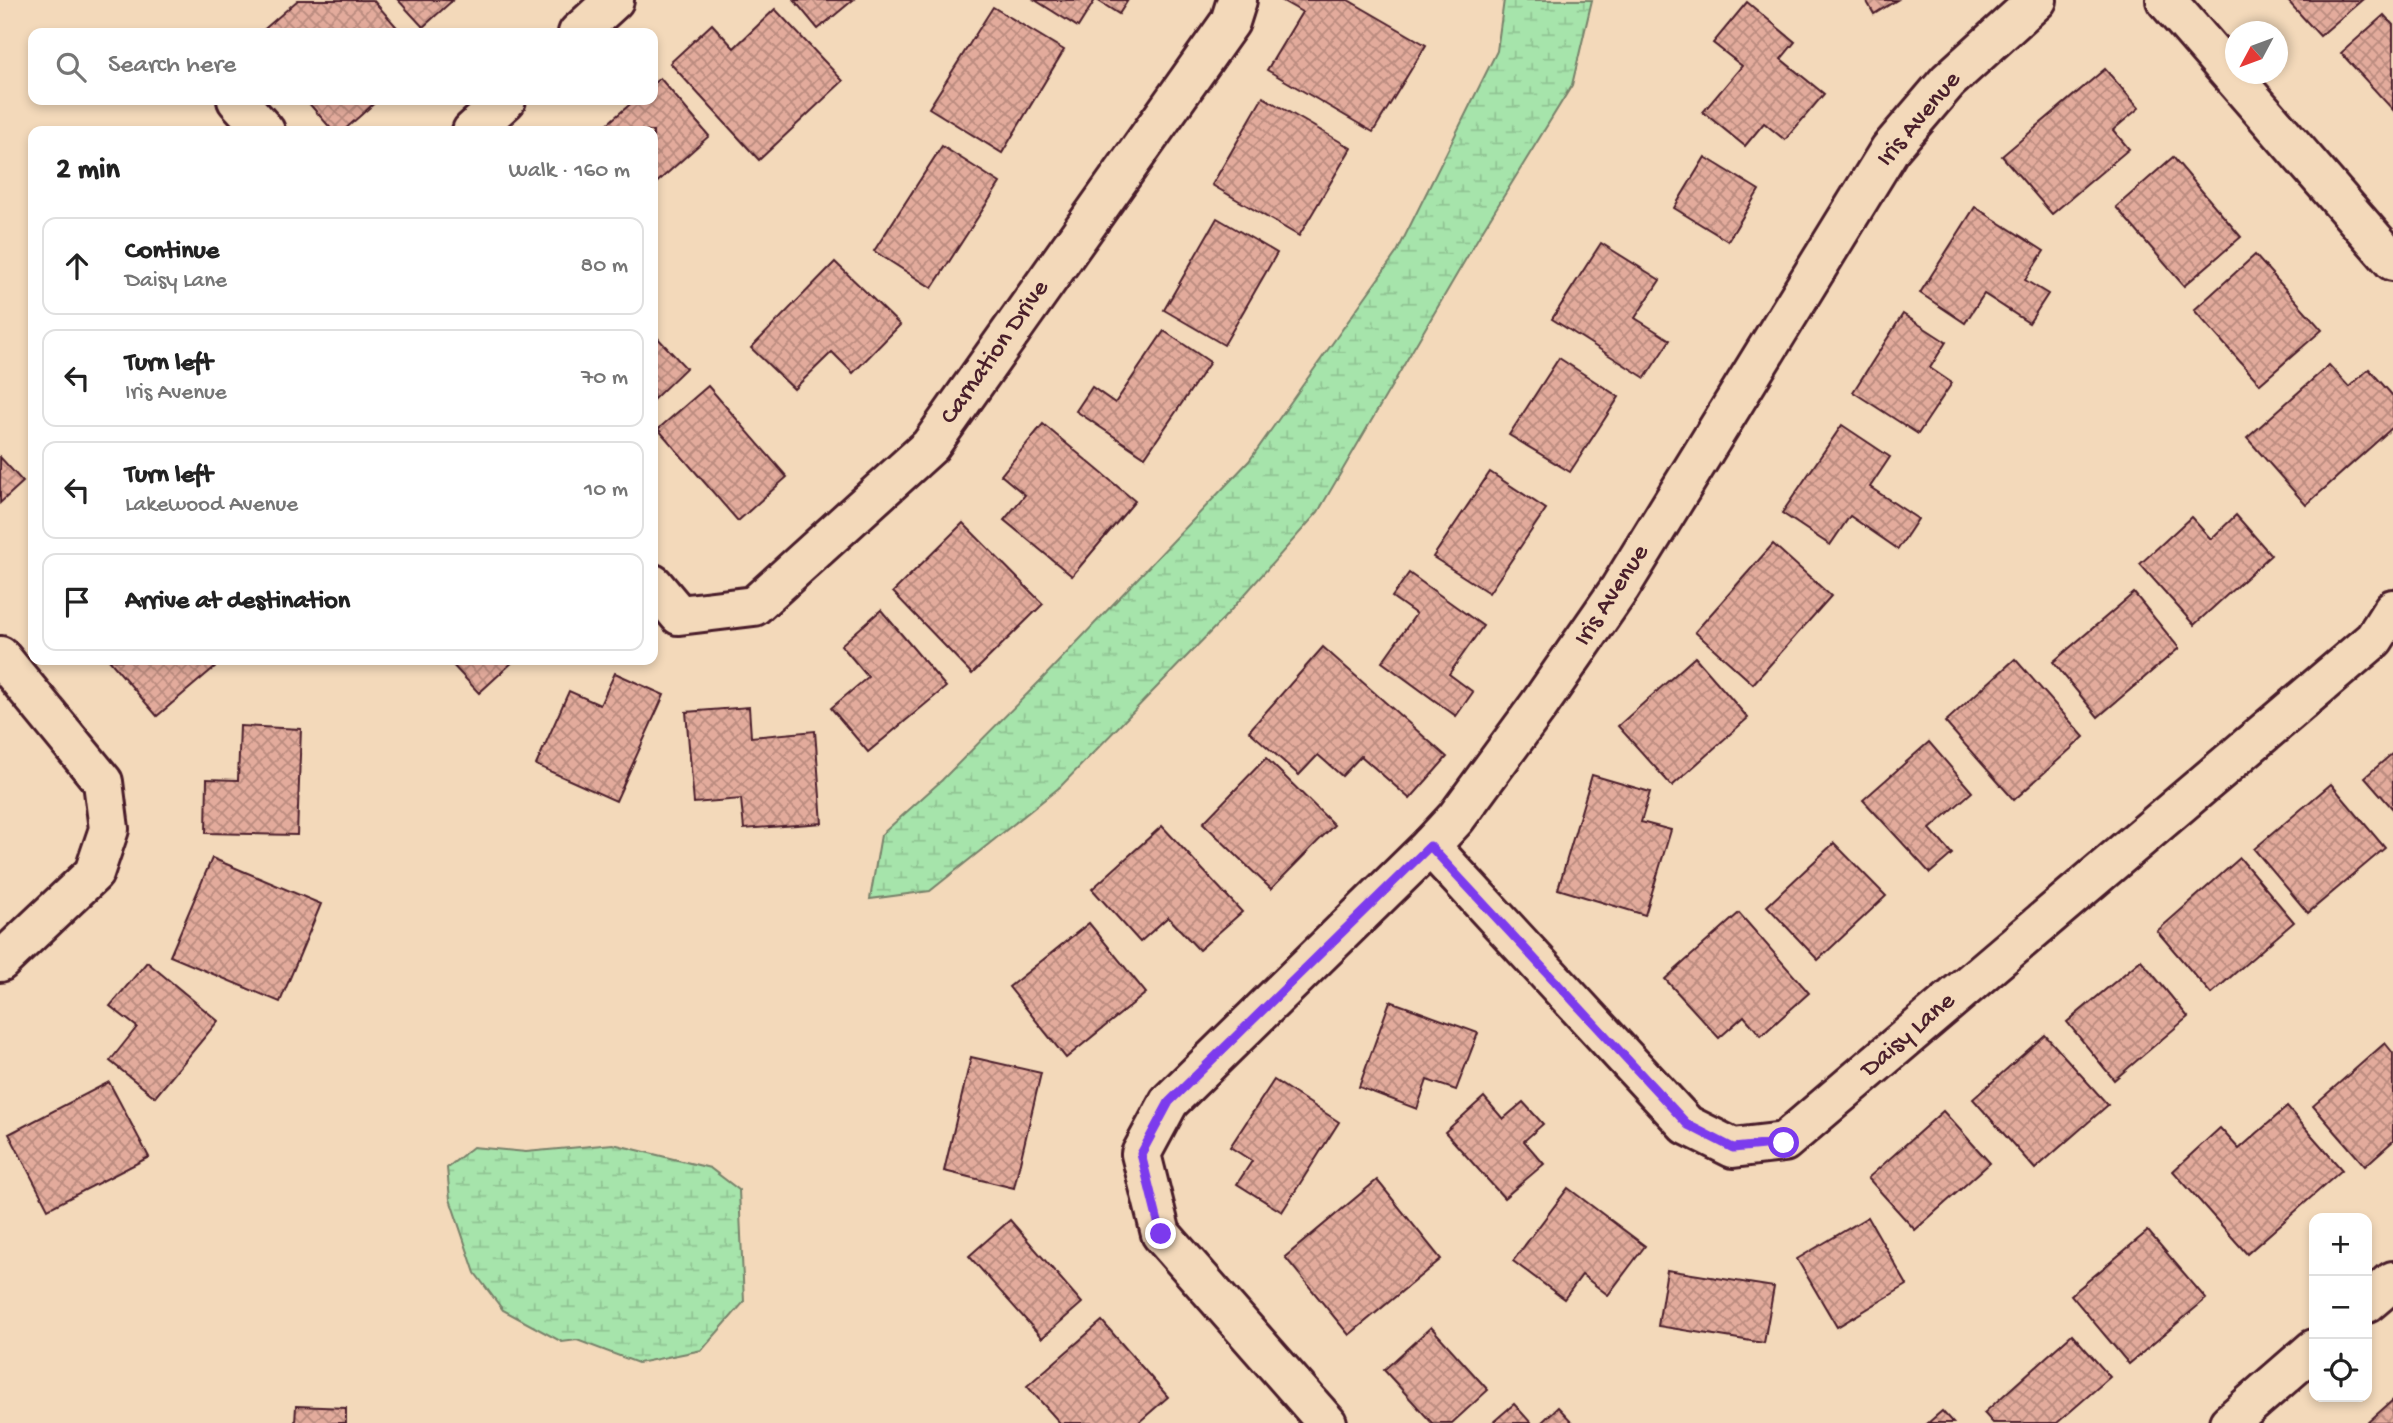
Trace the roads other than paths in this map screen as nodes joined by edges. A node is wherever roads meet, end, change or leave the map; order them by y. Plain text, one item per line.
1 (614, 0) edge
2 (1237, 0) edge
3 (2037, 0) edge
4 (2166, 0) edge
5 (583, 28) edge
6 (241, 105) edge
7 (501, 105) edge
8 (260, 126) edge
9 (477, 126) edge
10 (2393, 261) edge
11 (658, 590) edge
12 (2393, 609) edge
13 (0, 656) edge
14 (1430, 846) junction
15 (0, 962) edge
16 (2393, 1281) edge
17 (2372, 1299) edge
18 (2309, 1353) edge
19 (1327, 1423) edge
20 (2229, 1423) edge

1 - 5 street
2 - 11 street, Carnation Drive
3 - 14 street, Iris Avenue
4 - 10 street
6 - 8 street
7 - 9 street
12 - 14 street, Daisy Lane
13 - 15 street
14 - 19 street, Iris Avenue
16 - 17 street
18 - 20 street

